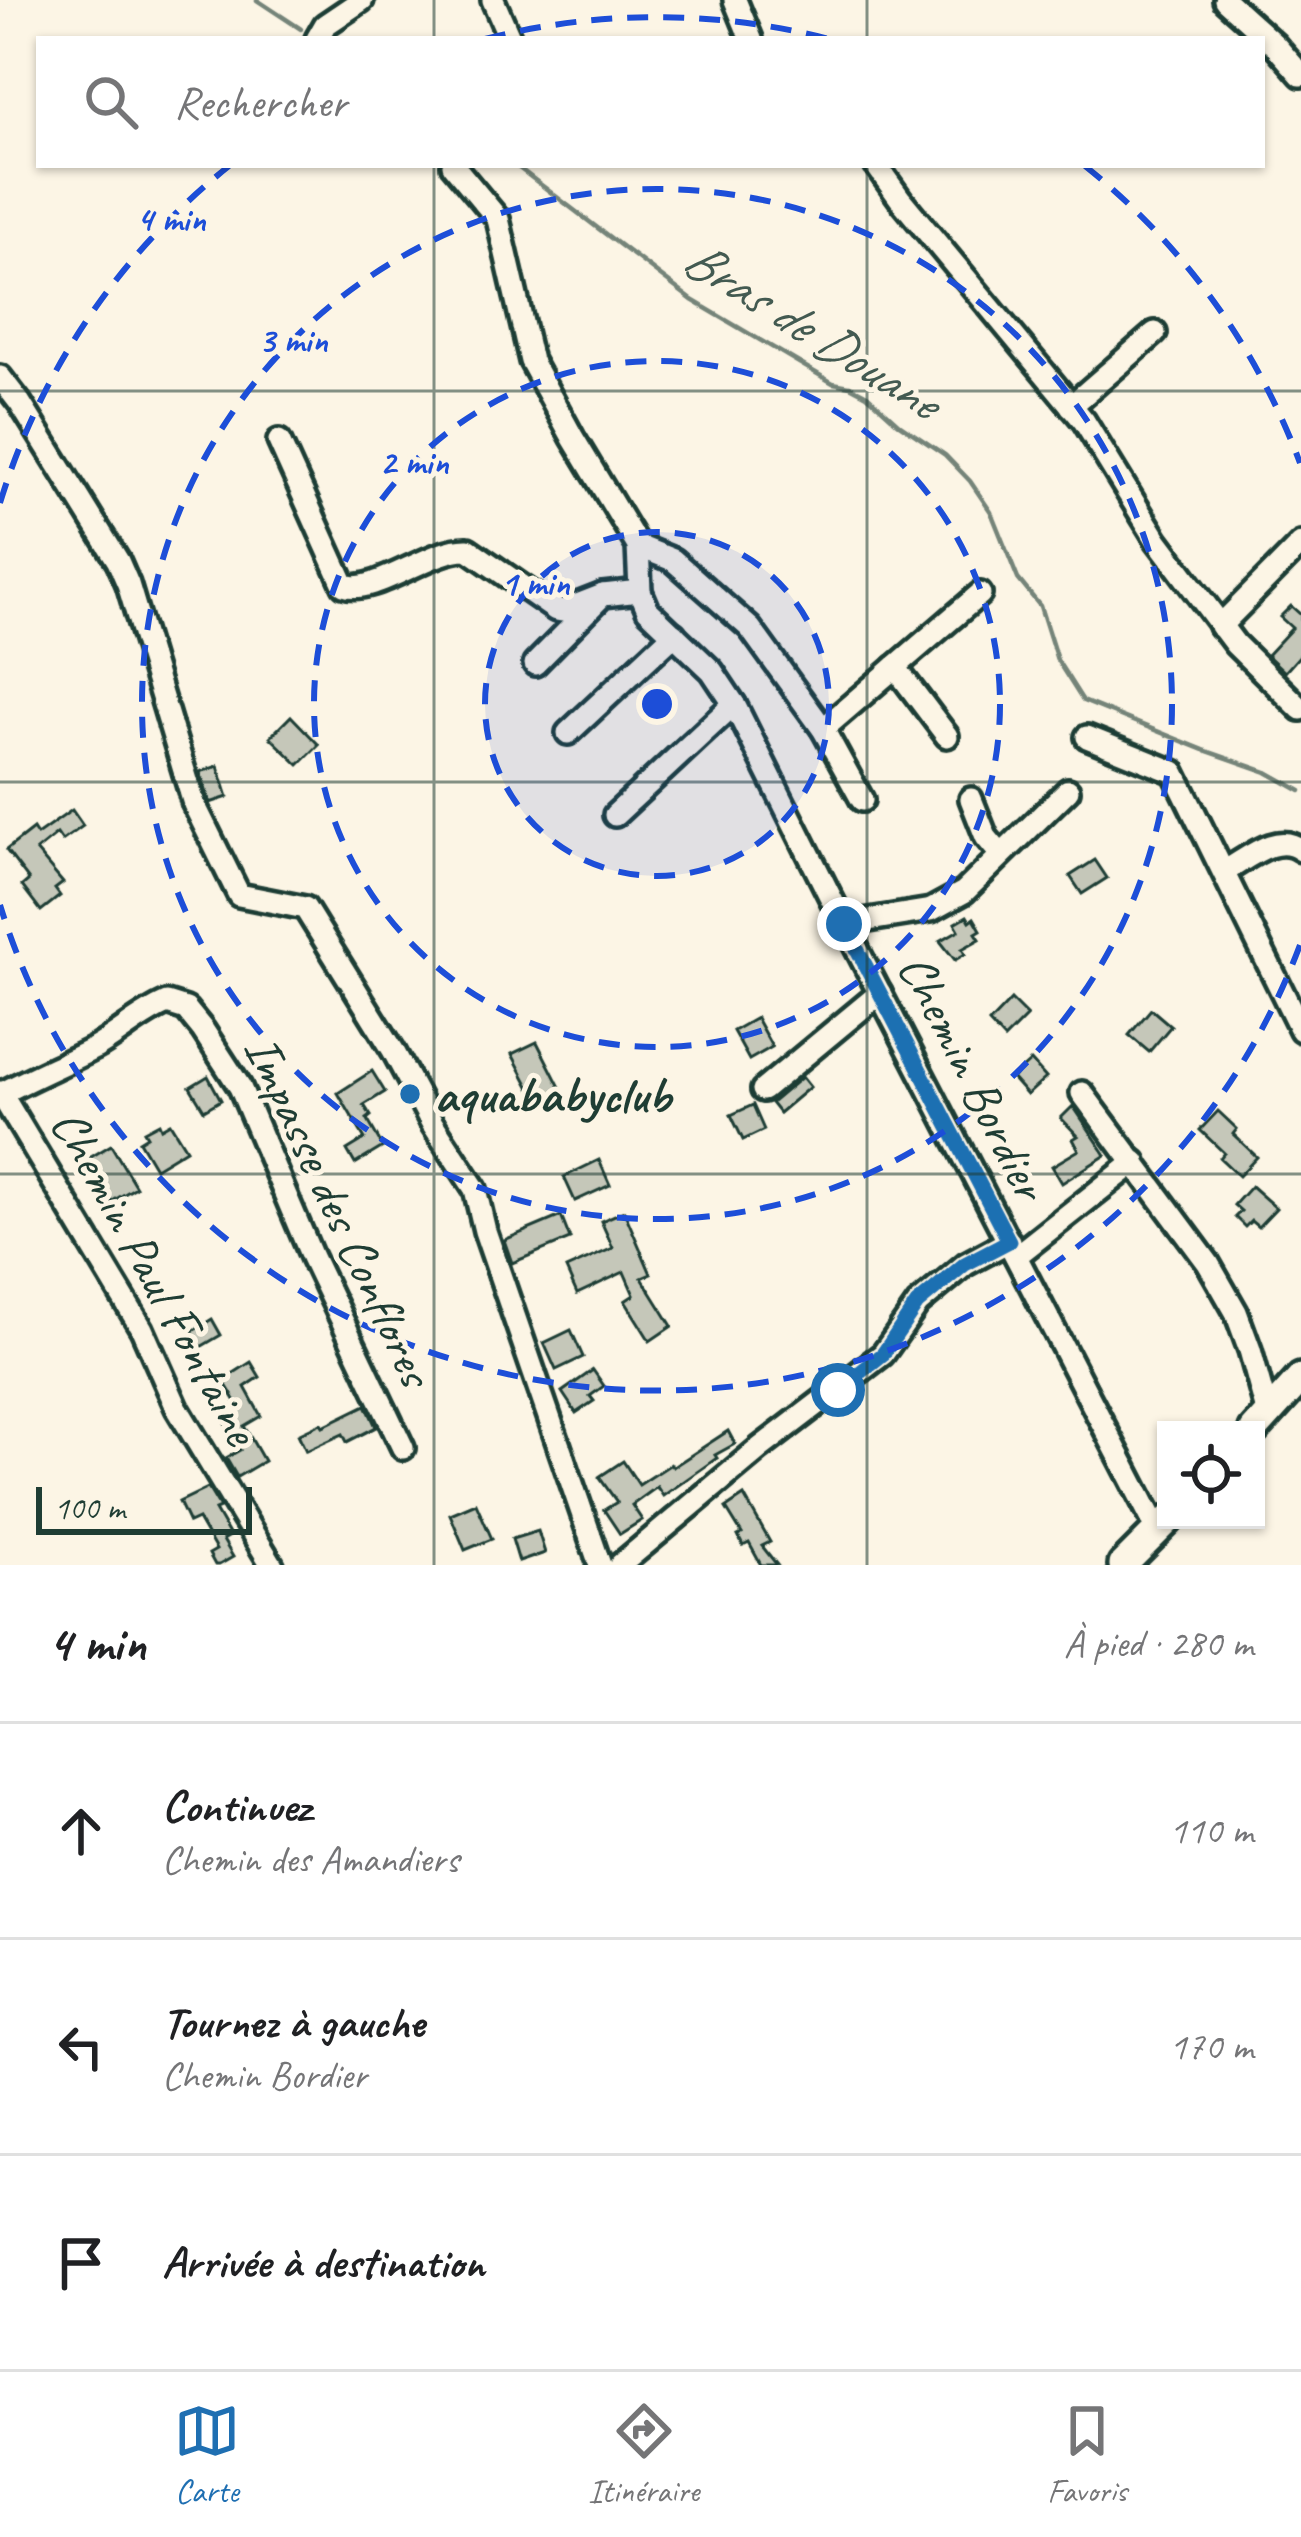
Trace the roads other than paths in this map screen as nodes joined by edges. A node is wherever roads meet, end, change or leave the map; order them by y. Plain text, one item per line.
1 (362, 0) edge
2 (493, 0) edge
3 (735, 0) edge
4 (1225, 0) edge
5 (319, 36) edge
6 (509, 36) edge
7 (750, 36) edge
8 (1264, 36) edge
9 (1265, 37) edge
10 (1301, 75) edge
11 (455, 168) edge
12 (878, 168) edge
13 (1155, 333) dead end
14 (0, 376) edge
15 (1071, 406) junction
16 (279, 442) dead end
17 (1301, 544) edge
18 (638, 546) junction
19 (640, 591) junction
20 (980, 594) dead end
21 (603, 596) junction
22 (1220, 626) junction
23 (674, 634) junction
24 (535, 664) dead end
25 (896, 667) junction
26 (734, 704) junction
27 (1301, 709) edge
28 (823, 730) junction
29 (568, 734) dead end
30 (947, 736) dead end
31 (1087, 737) dead end
32 (1068, 790) dead end
33 (862, 800) dead end
34 (970, 800) dead end
35 (615, 815) dead end
36 (1301, 850) edge
37 (1001, 855) junction
38 (1225, 871) junction
39 (844, 924) junction
40 (880, 993) junction
41 (1301, 1030) edge
42 (763, 1090) dead end
43 (0, 1093) edge
44 (1082, 1093) dead end
45 (1135, 1162) junction
46 (1012, 1249) junction
47 (1301, 1378) edge
48 (1262, 1421) edge
49 (1263, 1421) edge
50 (403, 1448) dead end
51 (1157, 1524) edge
52 (1159, 1529) edge
53 (272, 1565) edge
54 (600, 1565) edge
55 (620, 1565) edge
56 (1123, 1565) edge

1 - 5 street
2 - 6 street
3 - 7 street
4 - 8 street
9 - 10 street
11 - 18 street
12 - 15 street
13 - 15 street
14 - 54 street
15 - 22 street
16 - 21 street
17 - 22 street
18 - 19 street
18 - 28 street
19 - 21 street
19 - 23 street, Chemin Bordier
20 - 25 street
21 - 24 street
22 - 27 street
23 - 26 street, Chemin Bordier
23 - 29 street
25 - 28 street
25 - 30 street
26 - 35 street
26 - 39 street, Chemin Bordier
28 - 33 street
31 - 38 street
32 - 37 street
34 - 37 street
36 - 38 street
37 - 39 street
38 - 41 street
39 - 40 street, Chemin Bordier
40 - 42 street
40 - 46 street, Chemin Bordier
43 - 50 street, Impasse des Conflores
43 - 53 street, Chemin Paul Fontaine
44 - 45 street
45 - 46 street
45 - 48 street
46 - 51 street, Chemin Bordier
46 - 55 street
47 - 49 main road
52 - 56 main road

